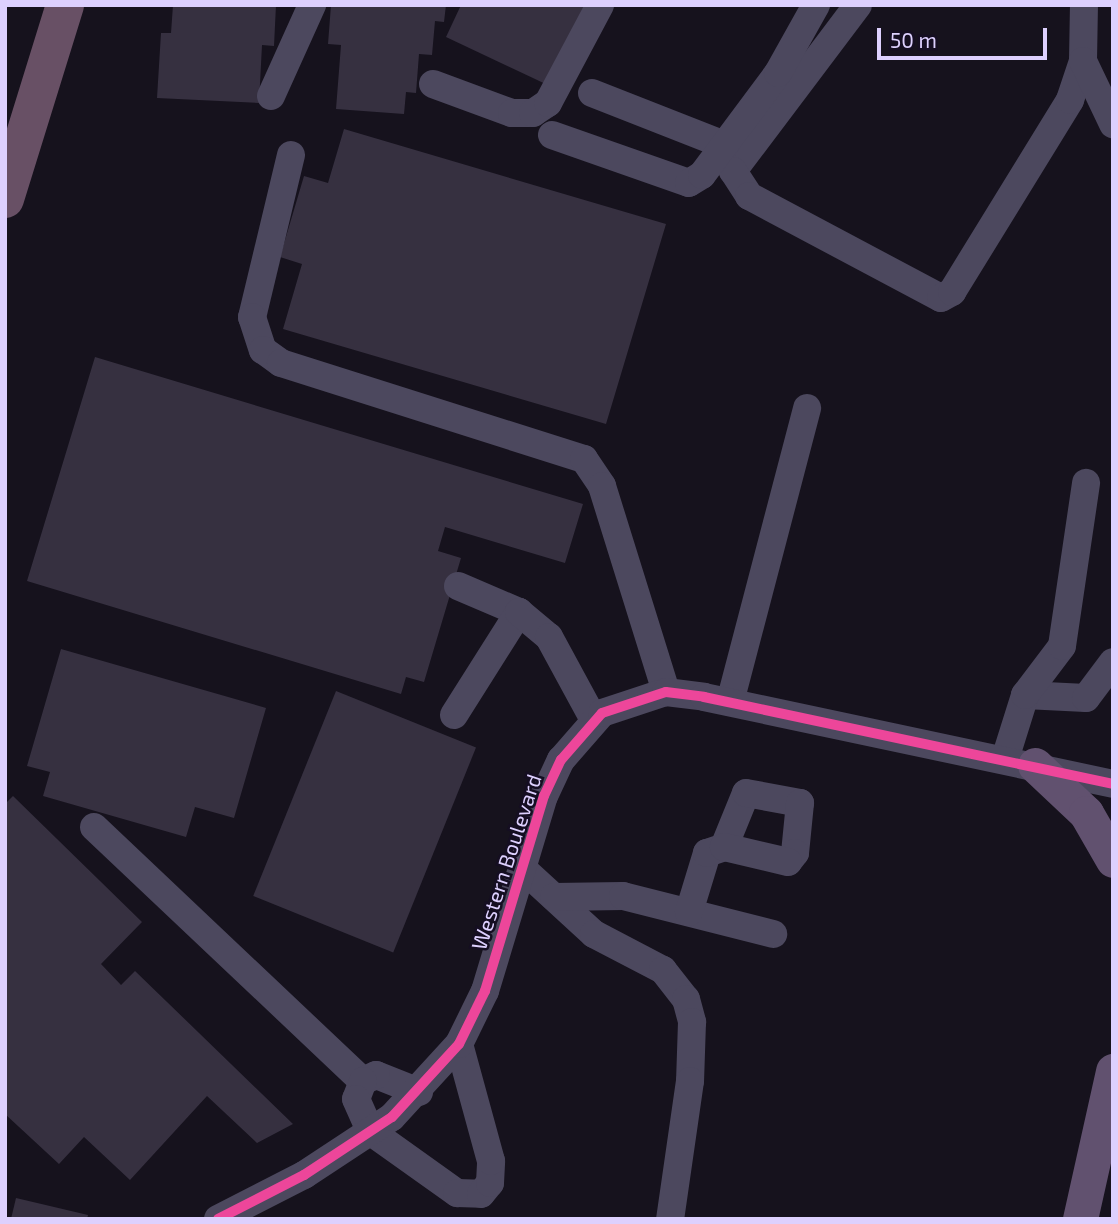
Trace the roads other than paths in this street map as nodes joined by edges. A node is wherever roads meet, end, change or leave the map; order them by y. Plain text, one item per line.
1 (65, 5) edge
2 (312, 5) edge
3 (600, 5) edge
4 (816, 5) edge
5 (858, 5) edge
6 (1084, 5) edge
7 (1083, 61) junction
8 (433, 84) dead end
9 (592, 93) dead end
10 (271, 96) dead end
11 (1113, 124) edge
12 (552, 135) dead end
13 (725, 145) junction
14 (291, 155) dead end
15 (5, 199) edge
16 (807, 408) dead end
17 (1086, 483) dead end
18 (458, 586) dead end
19 (519, 612) junction
20 (1113, 662) edge
21 (666, 692) junction
22 (1024, 695) junction
23 (730, 702) junction
24 (454, 715) dead end
25 (594, 720) junction
26 (1020, 762) junction
27 (1113, 784) edge
28 (94, 827) dead end
29 (724, 847) dead end
30 (1113, 860) edge
31 (523, 869) junction
32 (554, 897) junction
33 (689, 912) junction
34 (774, 934) dead end
35 (459, 1044) junction
36 (1113, 1071) edge
37 (363, 1081) junction
38 (419, 1092) junction
39 (370, 1131) junction
40 (218, 1219) edge
41 (670, 1219) edge
42 (1080, 1219) edge

1 - 15 highway
2 - 10 street
3 - 8 street
4 - 13 street
5 - 7 street
6 - 7 street
7 - 11 street
9 - 13 street
12 - 13 street
14 - 21 street
16 - 23 street
17 - 22 street
18 - 19 street
19 - 24 street
19 - 25 street
20 - 22 street
21 - 23 street, Western Boulevard
21 - 25 street, Western Boulevard
22 - 26 street
23 - 26 street, Western Boulevard
25 - 31 street, Western Boulevard
26 - 27 street, Western Boulevard
26 - 30 main road
28 - 37 street
29 - 33 street
31 - 32 street
31 - 35 street, Western Boulevard
32 - 33 street
32 - 41 street
33 - 34 street
35 - 38 street, Western Boulevard
35 - 39 street
36 - 42 main road
37 - 38 street
37 - 39 street
38 - 39 street, Western Boulevard
39 - 40 street, Western Boulevard

